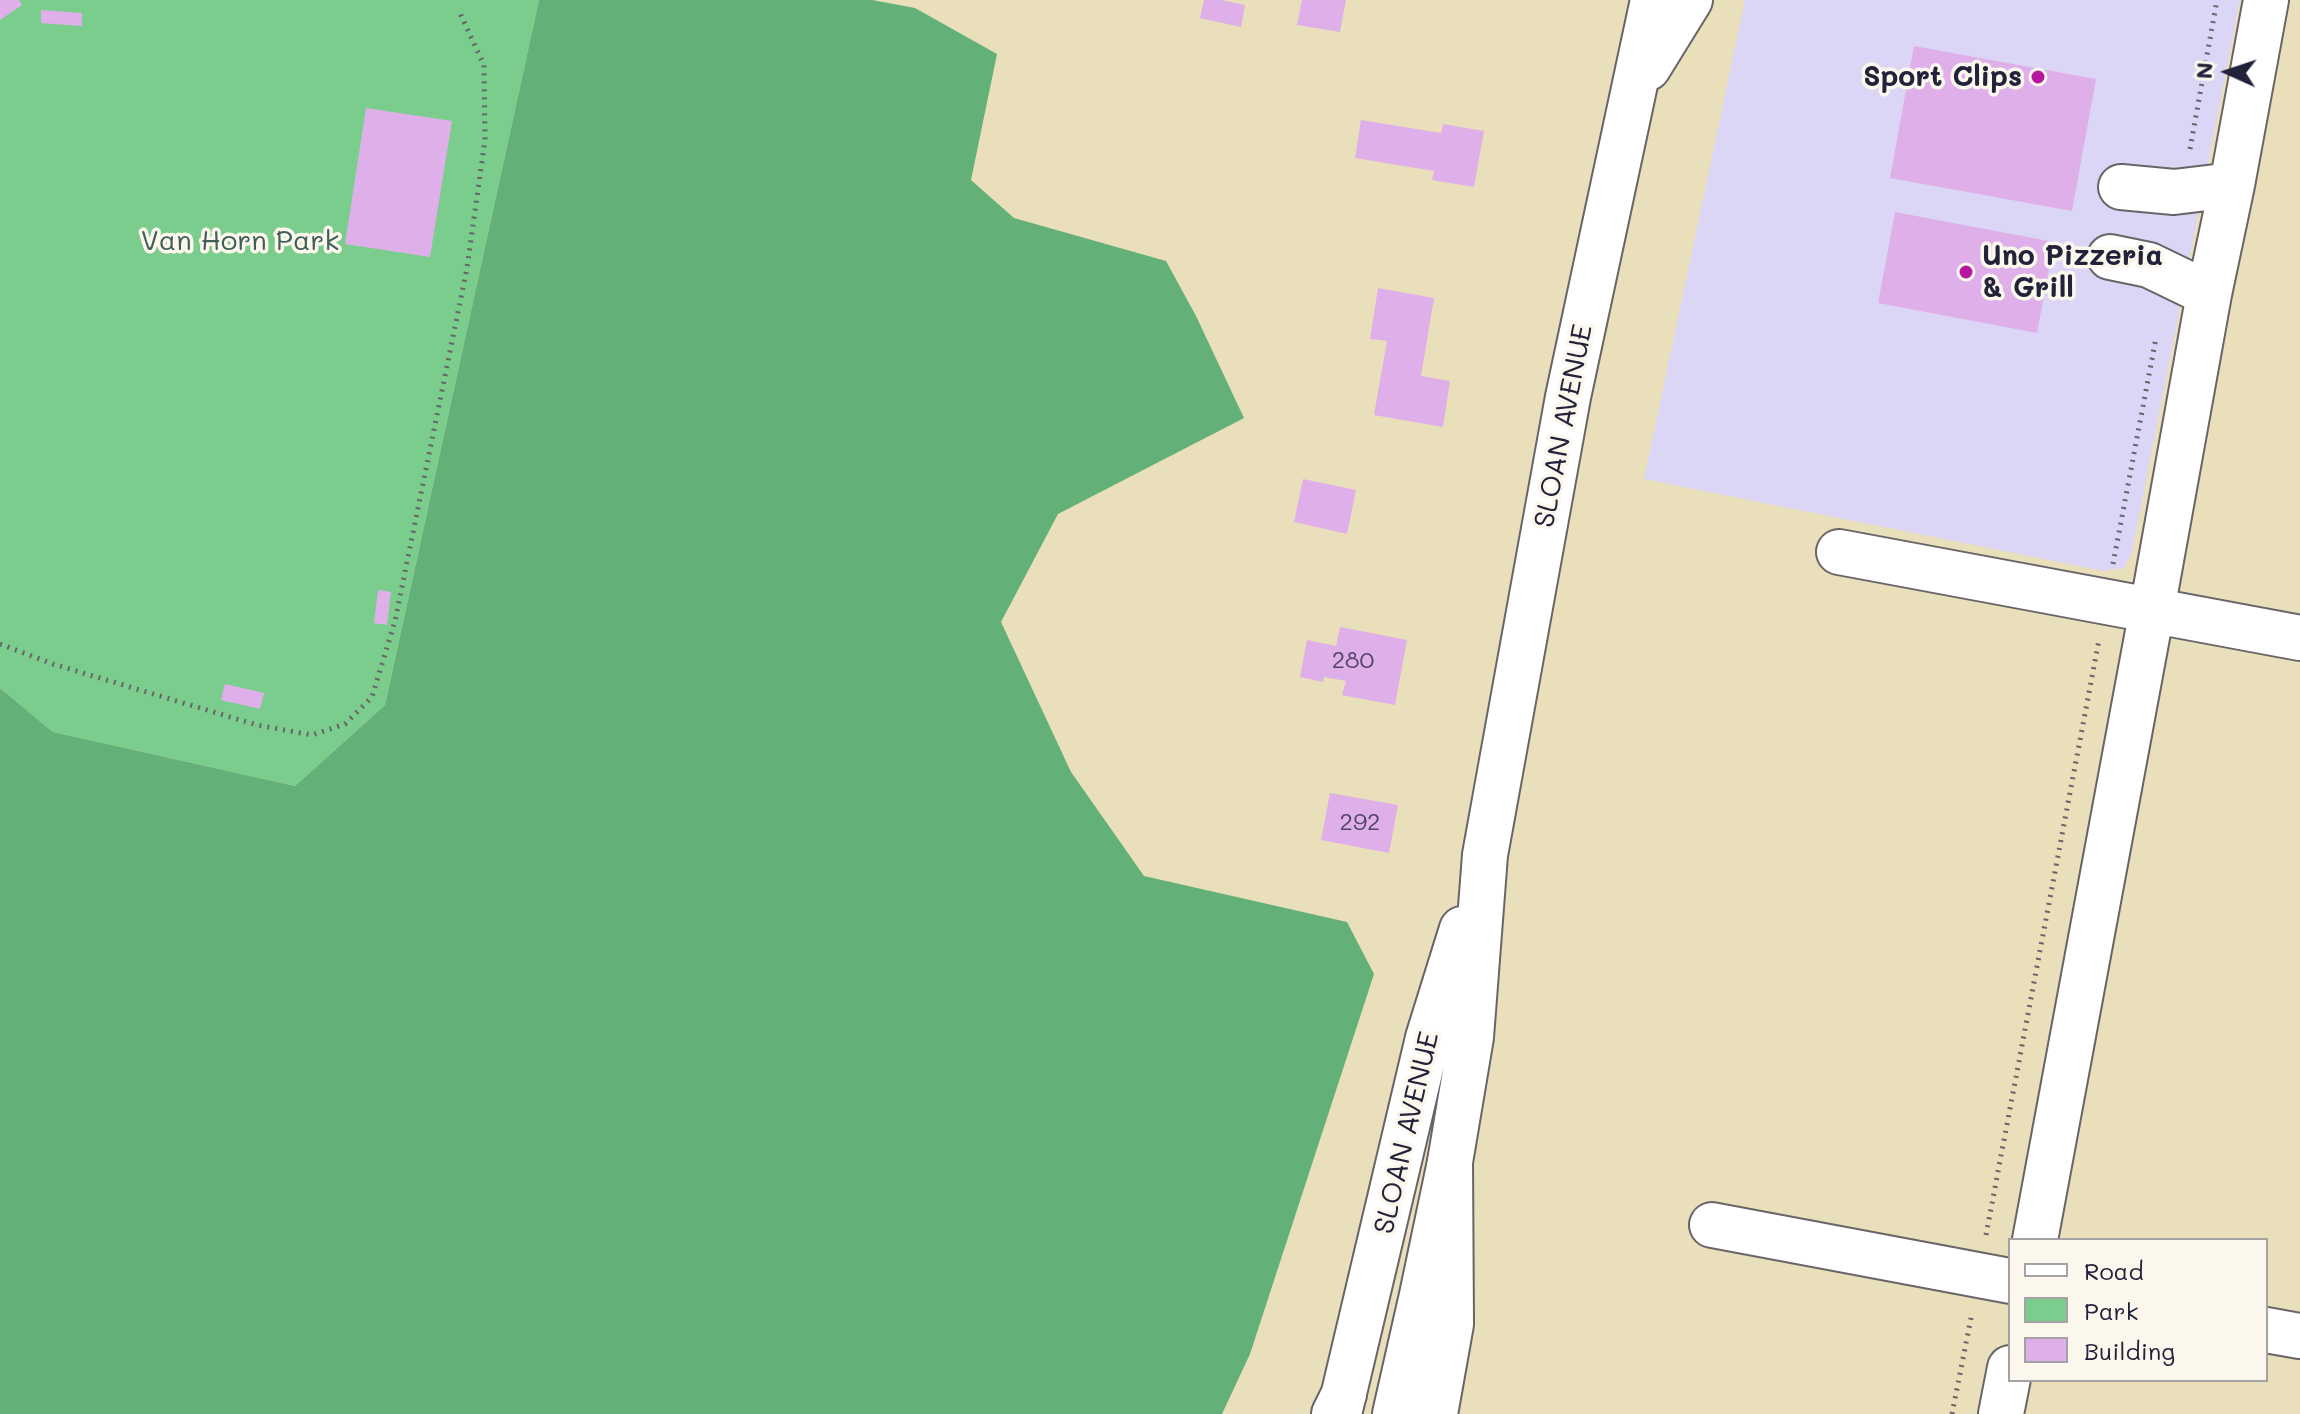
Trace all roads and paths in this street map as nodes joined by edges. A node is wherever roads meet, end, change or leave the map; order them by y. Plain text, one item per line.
1 (1653, 0) edge
2 (1690, 0) edge
3 (2217, 0) edge
4 (2266, 0) edge
5 (459, 11) dead end
6 (1632, 94) junction
7 (2189, 156) dead end
8 (2232, 185) junction
9 (2121, 187) dead end
10 (2110, 257) dead end
11 (2209, 294) junction
12 (2158, 328) dead end
13 (1839, 552) dead end
14 (2112, 571) dead end
15 (2152, 610) junction
16 (2100, 635) dead end
17 (2300, 638) edge
18 (0, 644) edge
19 (1485, 855) junction
20 (1450, 1162) junction
21 (1712, 1225) dead end
22 (2035, 1238) edge
23 (1997, 1265) edge
24 (1973, 1308) dead end
25 (2268, 1330) edge
26 (2300, 1336) edge
27 (2008, 1378) edge
28 (1339, 1407) edge
29 (1395, 1414) edge
30 (1435, 1414) edge
31 (1952, 1414) edge
32 (2001, 1414) edge

1 - 6 main road, SLOAN AVENUE
2 - 6 main road
3 - 7 path
4 - 8 main road
5 - 18 path
6 - 19 main road, SLOAN AVENUE
8 - 9 main road
8 - 11 main road
10 - 11 main road
11 - 15 main road
12 - 14 path
13 - 15 main road
15 - 17 main road
15 - 22 main road
16 - 23 path
19 - 20 main road, SLOAN AVENUE
19 - 28 main road, SLOAN AVENUE
20 - 29 main road, SLOAN AVENUE
20 - 30 main road
21 - 23 main road
24 - 31 path
25 - 26 main road
27 - 32 main road

